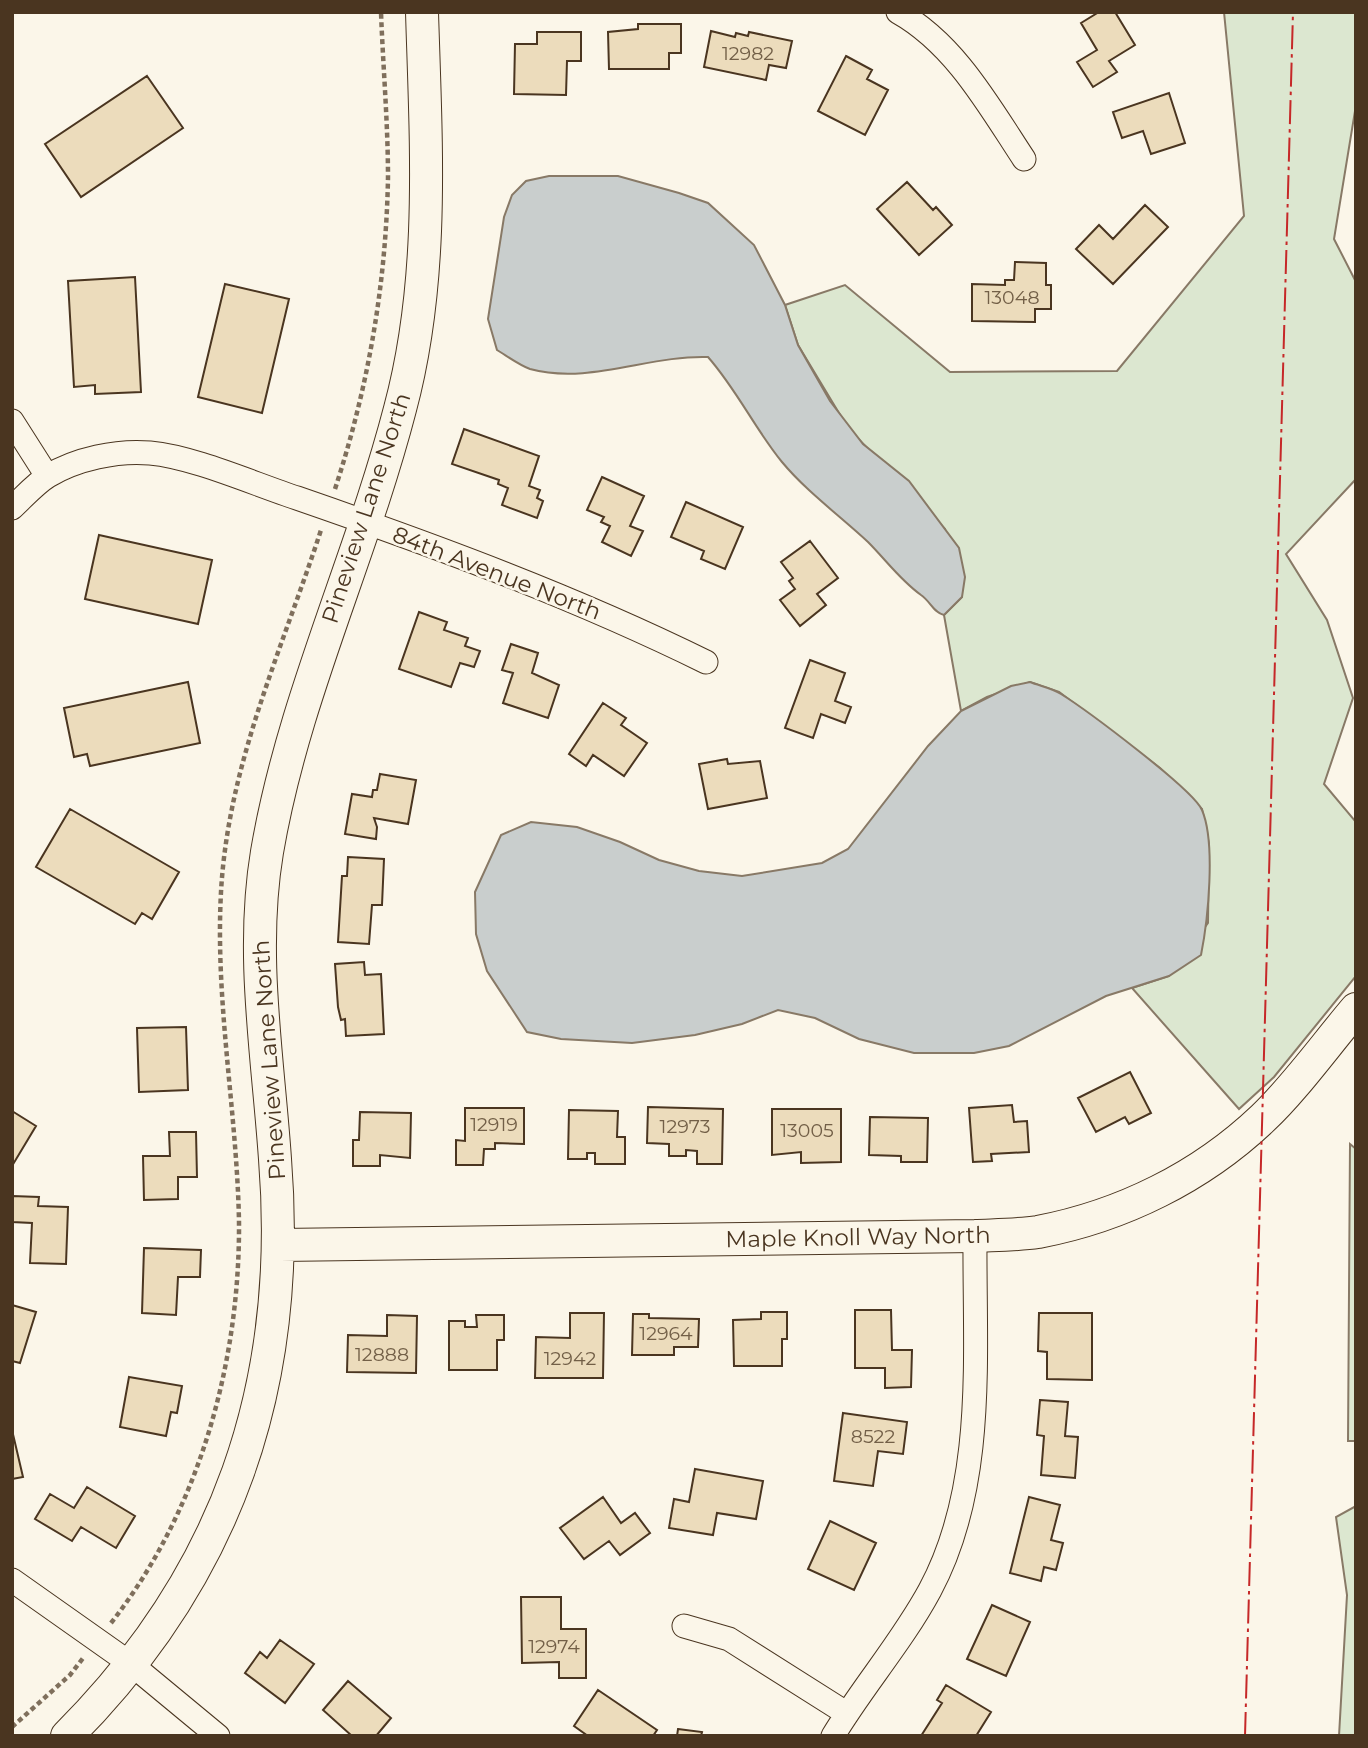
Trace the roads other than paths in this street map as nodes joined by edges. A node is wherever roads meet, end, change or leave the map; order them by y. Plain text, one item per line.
1 (422, 12) edge
2 (898, 12) edge
3 (1024, 159) dead end
4 (12, 421) edge
5 (47, 477) junction
6 (12, 508) edge
7 (365, 523) junction
8 (706, 662) dead end
9 (1356, 1009) edge
10 (975, 1236) junction
11 (280, 1245) junction
12 (12, 1580) edge
13 (684, 1626) dead end
14 (131, 1664) junction
15 (846, 1713) junction
16 (67, 1736) edge
17 (218, 1736) edge
18 (833, 1736) edge

1 - 7 street, Pineview Lane North
2 - 3 street
4 - 5 street
5 - 6 street, 84th Avenue North
5 - 7 street, 84th Avenue North
7 - 8 street, 84th Avenue North
7 - 11 street, Pineview Lane North
9 - 10 street, Maple Knoll Way North
10 - 11 street, Maple Knoll Way North
10 - 15 street
11 - 14 street, Pineview Lane North
12 - 14 street
13 - 15 street
14 - 16 street, Pineview Lane North
14 - 17 street
15 - 18 street

